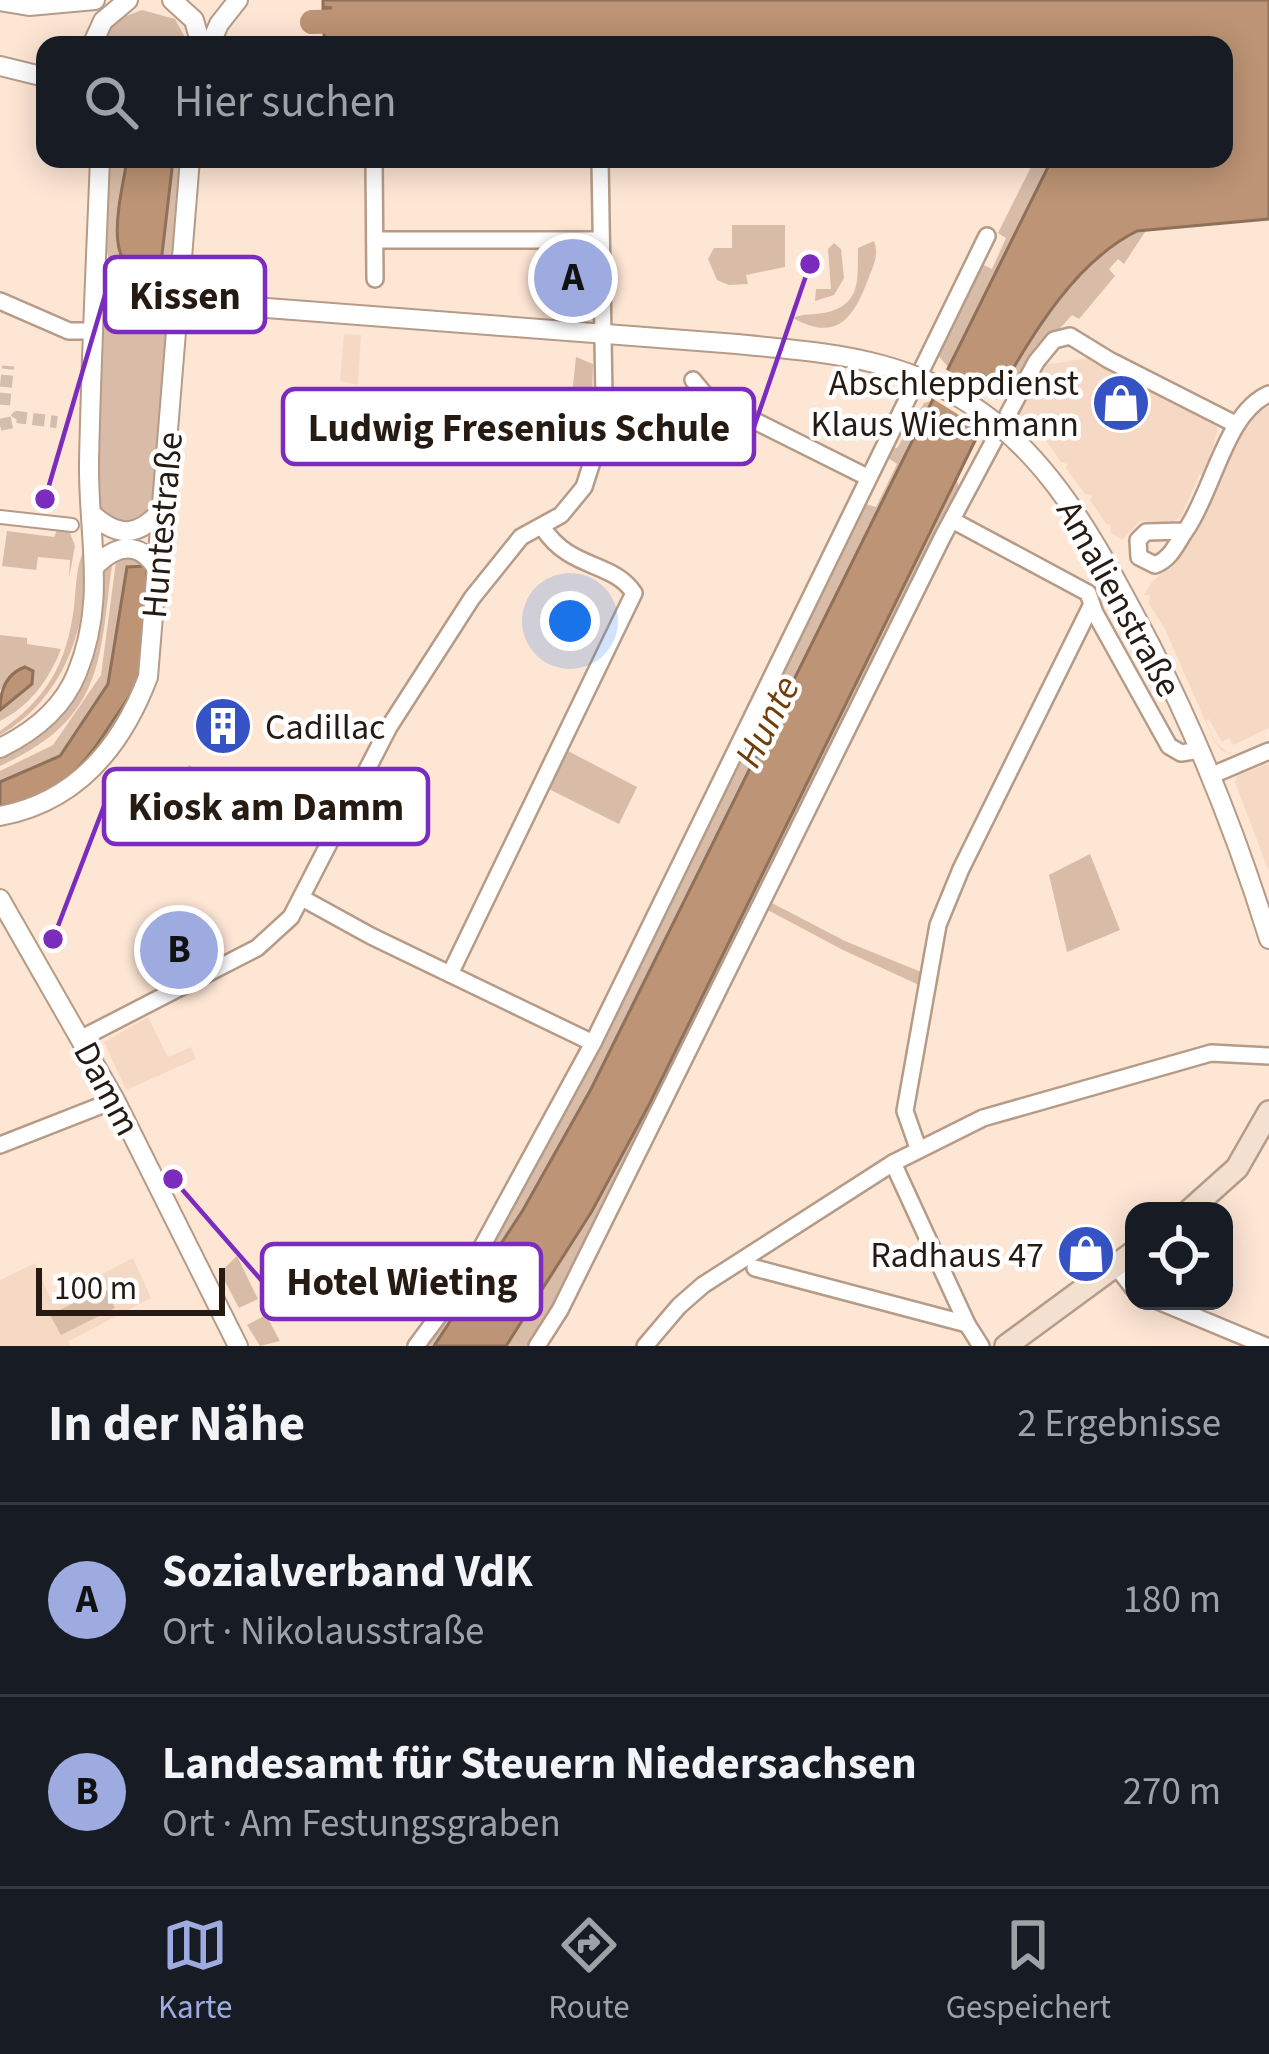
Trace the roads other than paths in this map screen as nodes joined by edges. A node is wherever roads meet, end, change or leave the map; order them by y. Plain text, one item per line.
1 (95, 0) edge
2 (128, 0) edge
3 (172, 0) edge
4 (238, 0) edge
5 (5, 2) edge
6 (96, 36) edge
7 (201, 36) edge
8 (211, 36) edge
9 (0, 66) edge
10 (36, 74) edge
11 (100, 168) edge
12 (189, 168) edge
13 (374, 168) edge
14 (600, 168) edge
15 (987, 236) dead end
16 (375, 240) junction
17 (600, 240) junction
18 (181, 259) junction
19 (96, 265) junction
20 (375, 279) dead end
21 (0, 301) edge
22 (178, 307) junction
23 (267, 308) junction
24 (94, 332) junction
25 (602, 334) junction
26 (693, 380) dead end
27 (1269, 394) edge
28 (1235, 424) junction
29 (867, 477) junction
30 (160, 512) junction
31 (93, 515) junction
32 (0, 517) edge
33 (952, 520) junction
34 (71, 525) dead end
35 (543, 528) junction
36 (1185, 531) dead end
37 (96, 565) junction
38 (157, 569) junction
39 (1091, 606) junction
40 (0, 748) edge
41 (1200, 750) junction
42 (1269, 751) edge
43 (1210, 776) junction
44 (80, 783) junction
45 (0, 816) edge
46 (0, 826) edge
47 (302, 898) junction
48 (0, 899) edge
49 (1269, 939) edge
50 (450, 974) junction
51 (82, 1038) junction
52 (593, 1043) junction
53 (1269, 1056) edge
54 (115, 1100) junction
55 (1269, 1112) edge
56 (0, 1145) edge
57 (918, 1148) junction
58 (893, 1162) junction
59 (1199, 1202) edge
60 (1125, 1259) edge
61 (755, 1268) dead end
62 (1176, 1310) edge
63 (967, 1324) junction
64 (1240, 1341) edge
65 (238, 1346) edge
66 (416, 1346) edge
67 (537, 1346) edge
68 (645, 1346) edge
69 (982, 1346) edge
70 (1006, 1346) edge
71 (1266, 1346) edge

1 - 5 street
2 - 6 street
3 - 7 street
4 - 8 street
9 - 10 street
11 - 19 street
12 - 18 street, Huntestraße
13 - 16 street
14 - 17 street
15 - 29 street
16 - 17 street
16 - 20 street
17 - 25 street
18 - 22 street, Huntestraße
18 - 23 street, Amalienstraße
19 - 22 street, Amalienstraße
19 - 24 street
21 - 24 street
22 - 23 street, Amalienstraße
22 - 30 street, Huntestraße
23 - 25 street, Amalienstraße
24 - 31 street
25 - 35 street
25 - 41 street, Amalienstraße, bridge
26 - 29 street
27 - 28 street
28 - 33 street
28 - 36 street
29 - 52 street
30 - 31 street
30 - 38 street, Huntestraße
31 - 37 street
32 - 34 street
33 - 39 street
33 - 67 street
35 - 47 street
35 - 50 street
37 - 38 street
37 - 40 street
38 - 44 street, Huntestraße
39 - 41 street
39 - 57 street
41 - 43 street, Amalienstraße
42 - 43 street
43 - 49 street, Amalienstraße
44 - 45 street, Huntestraße
44 - 46 street
47 - 50 street
47 - 51 street
48 - 51 street, Damm
50 - 52 street
51 - 54 street, Damm
52 - 66 street
53 - 57 street
54 - 56 street
54 - 65 street, Damm
55 - 59 main road
57 - 58 street
58 - 63 street
58 - 68 street
60 - 70 main road
61 - 63 street
62 - 64 street
63 - 69 street
64 - 71 street

